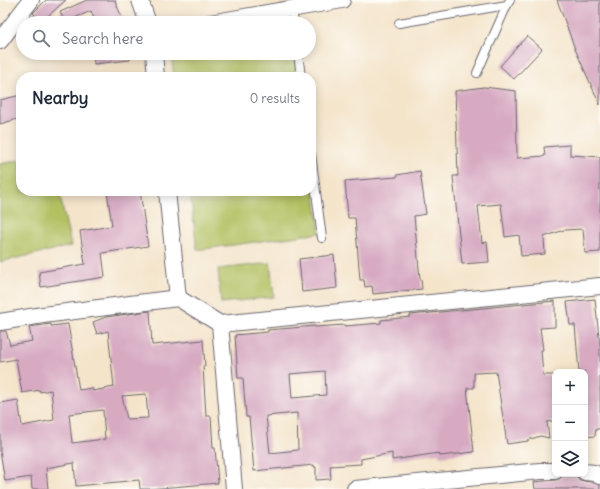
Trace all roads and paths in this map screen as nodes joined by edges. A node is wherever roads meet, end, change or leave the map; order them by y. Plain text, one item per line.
1 (31, 0) edge
2 (140, 0) edge
3 (342, 0) edge
4 (509, 2) edge
5 (17, 16) edge
6 (146, 16) edge
7 (293, 16) edge
8 (16, 18) edge
9 (399, 23) dead end
10 (2, 34) edge
11 (155, 60) edge
12 (299, 60) edge
13 (156, 72) edge
14 (300, 72) edge
15 (477, 73) dead end
16 (316, 192) edge
17 (168, 196) edge
18 (322, 238) dead end
19 (600, 286) edge
20 (178, 298) junction
21 (0, 322) edge
22 (220, 324) junction
23 (552, 471) edge
24 (588, 472) edge
25 (600, 476) edge
26 (234, 489) edge
27 (355, 489) edge

1 - 5 street
2 - 6 street
3 - 7 street
4 - 9 lane
4 - 15 lane
8 - 10 street
11 - 13 street
12 - 14 lane
16 - 18 lane
17 - 20 street
19 - 22 street
20 - 21 street
20 - 22 street
22 - 26 street
23 - 27 street
24 - 25 street

